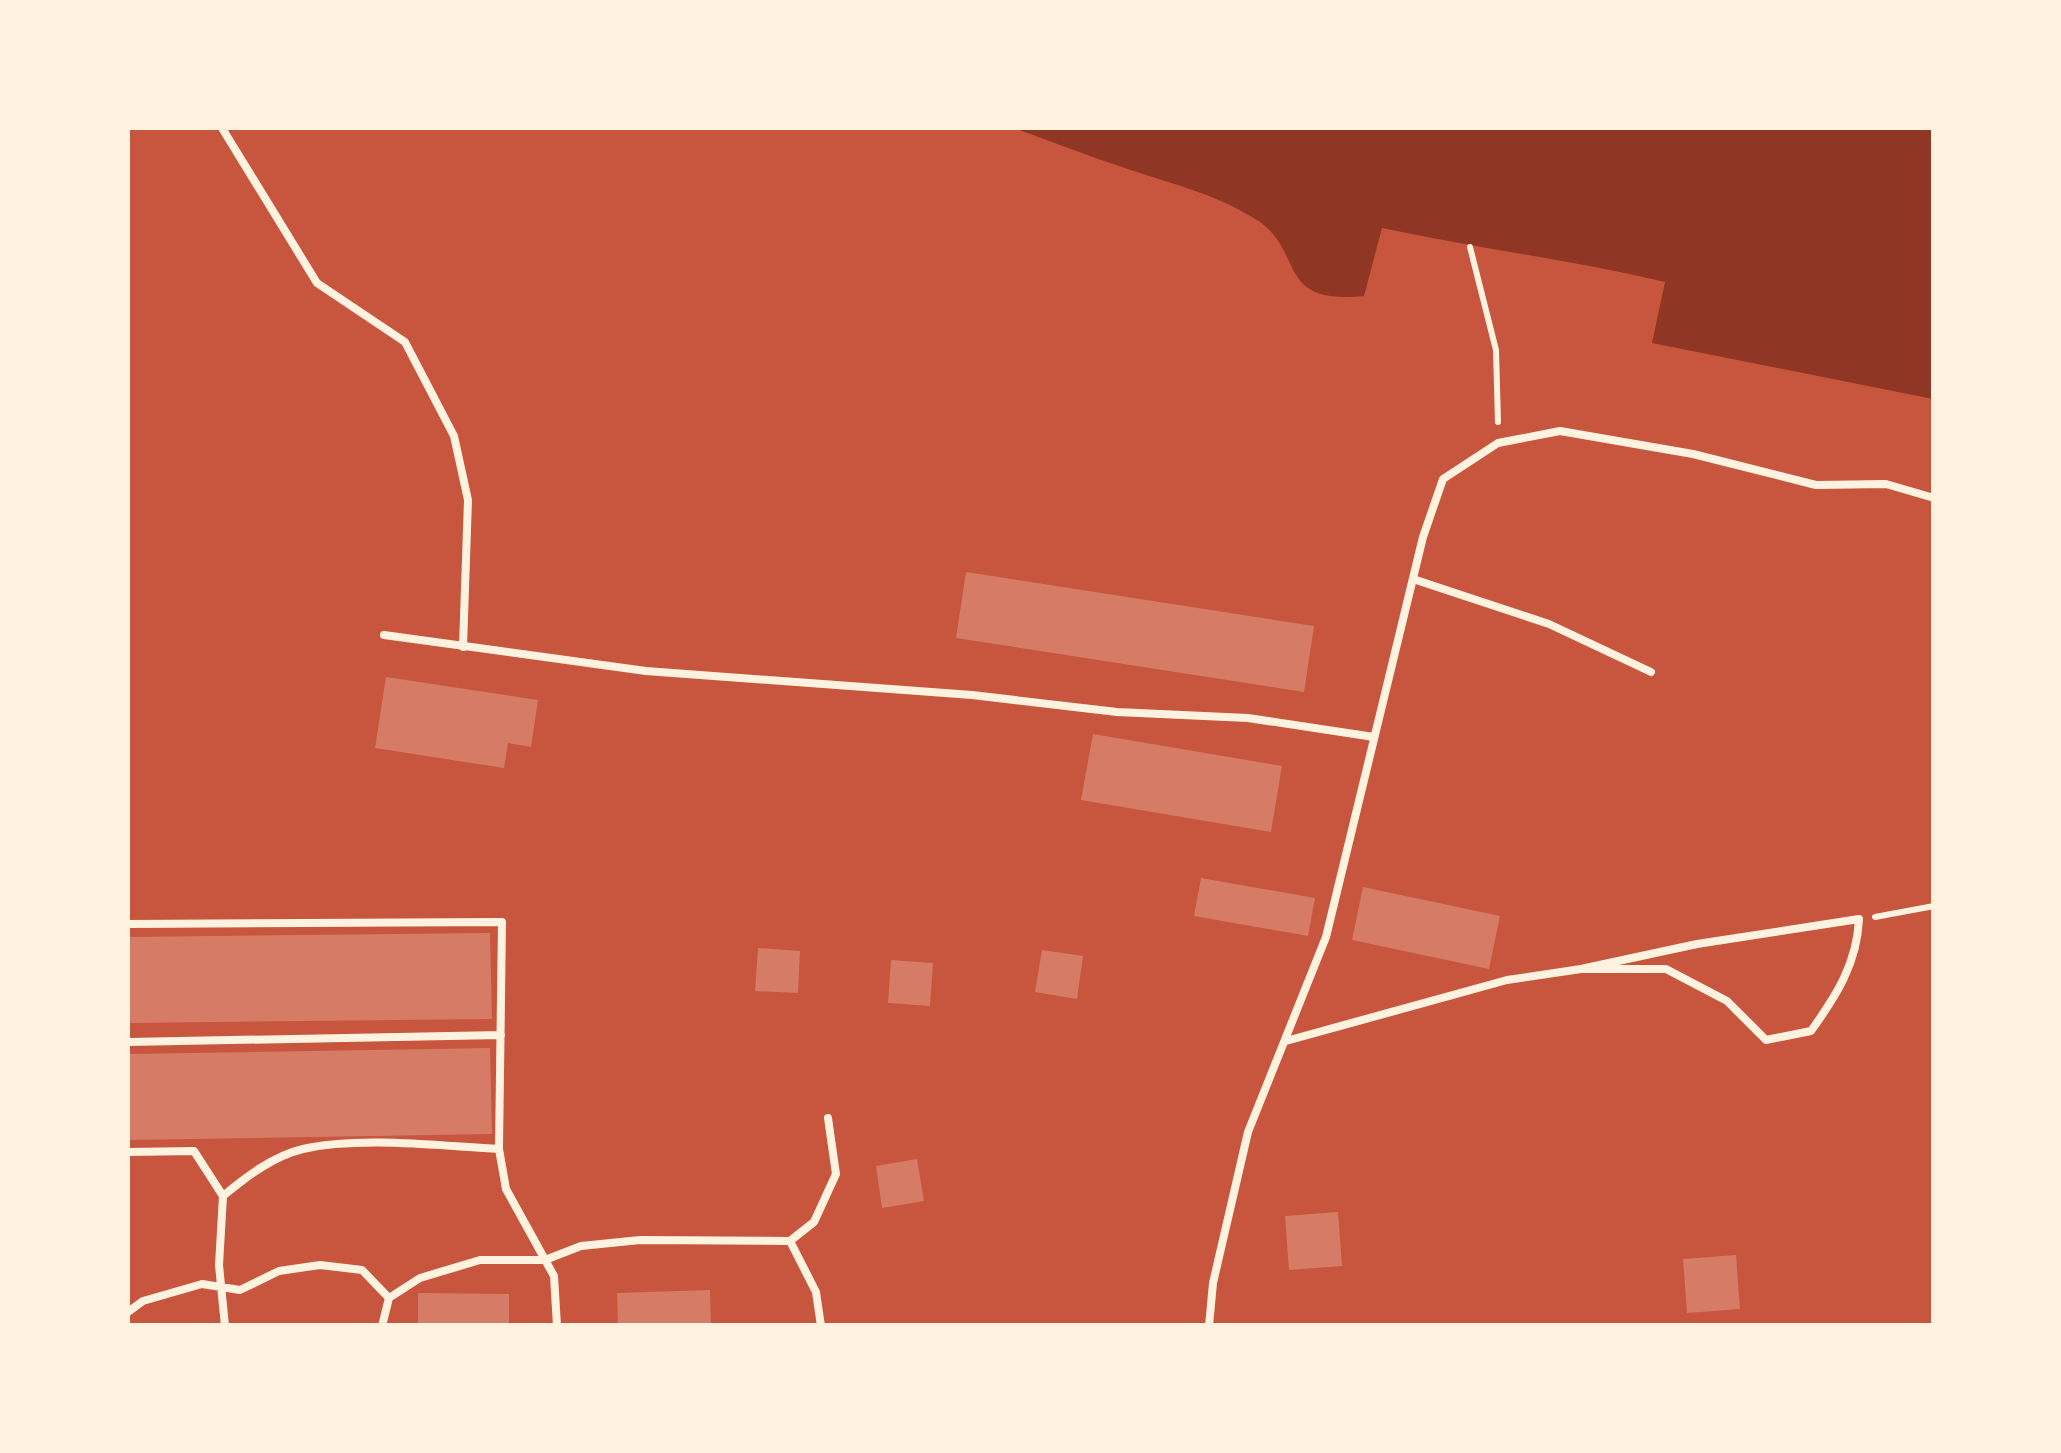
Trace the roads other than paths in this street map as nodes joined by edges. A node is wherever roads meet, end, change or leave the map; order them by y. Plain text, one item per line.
1 (222, 128) edge
2 (1934, 498) edge
3 (1413, 579) junction
4 (384, 635) dead end
5 (463, 646) junction
6 (1651, 672) dead end
7 (1374, 737) junction
8 (128, 924) edge
9 (1581, 969) junction
10 (500, 1036) junction
11 (1286, 1041) junction
12 (128, 1042) edge
13 (828, 1118) dead end
14 (499, 1148) junction
15 (128, 1152) edge
16 (222, 1196) junction
17 (790, 1240) junction
18 (545, 1260) junction
19 (222, 1287) junction
20 (389, 1298) junction
21 (128, 1312) edge
22 (224, 1326) edge
23 (382, 1326) edge
24 (557, 1326) edge
25 (822, 1326) edge
26 (1209, 1326) edge

1 - 5 lane
2 - 3 lane
3 - 6 lane
3 - 7 lane
4 - 5 lane
5 - 7 lane
7 - 11 lane
8 - 10 lane
9 - 9 lane
9 - 11 lane
10 - 12 lane
10 - 14 lane
11 - 26 lane
13 - 17 lane
14 - 16 lane
14 - 18 lane
15 - 16 lane
16 - 19 lane
17 - 18 lane
17 - 25 lane
18 - 20 lane
18 - 24 lane
19 - 20 lane
19 - 21 lane
19 - 22 lane
20 - 23 lane

